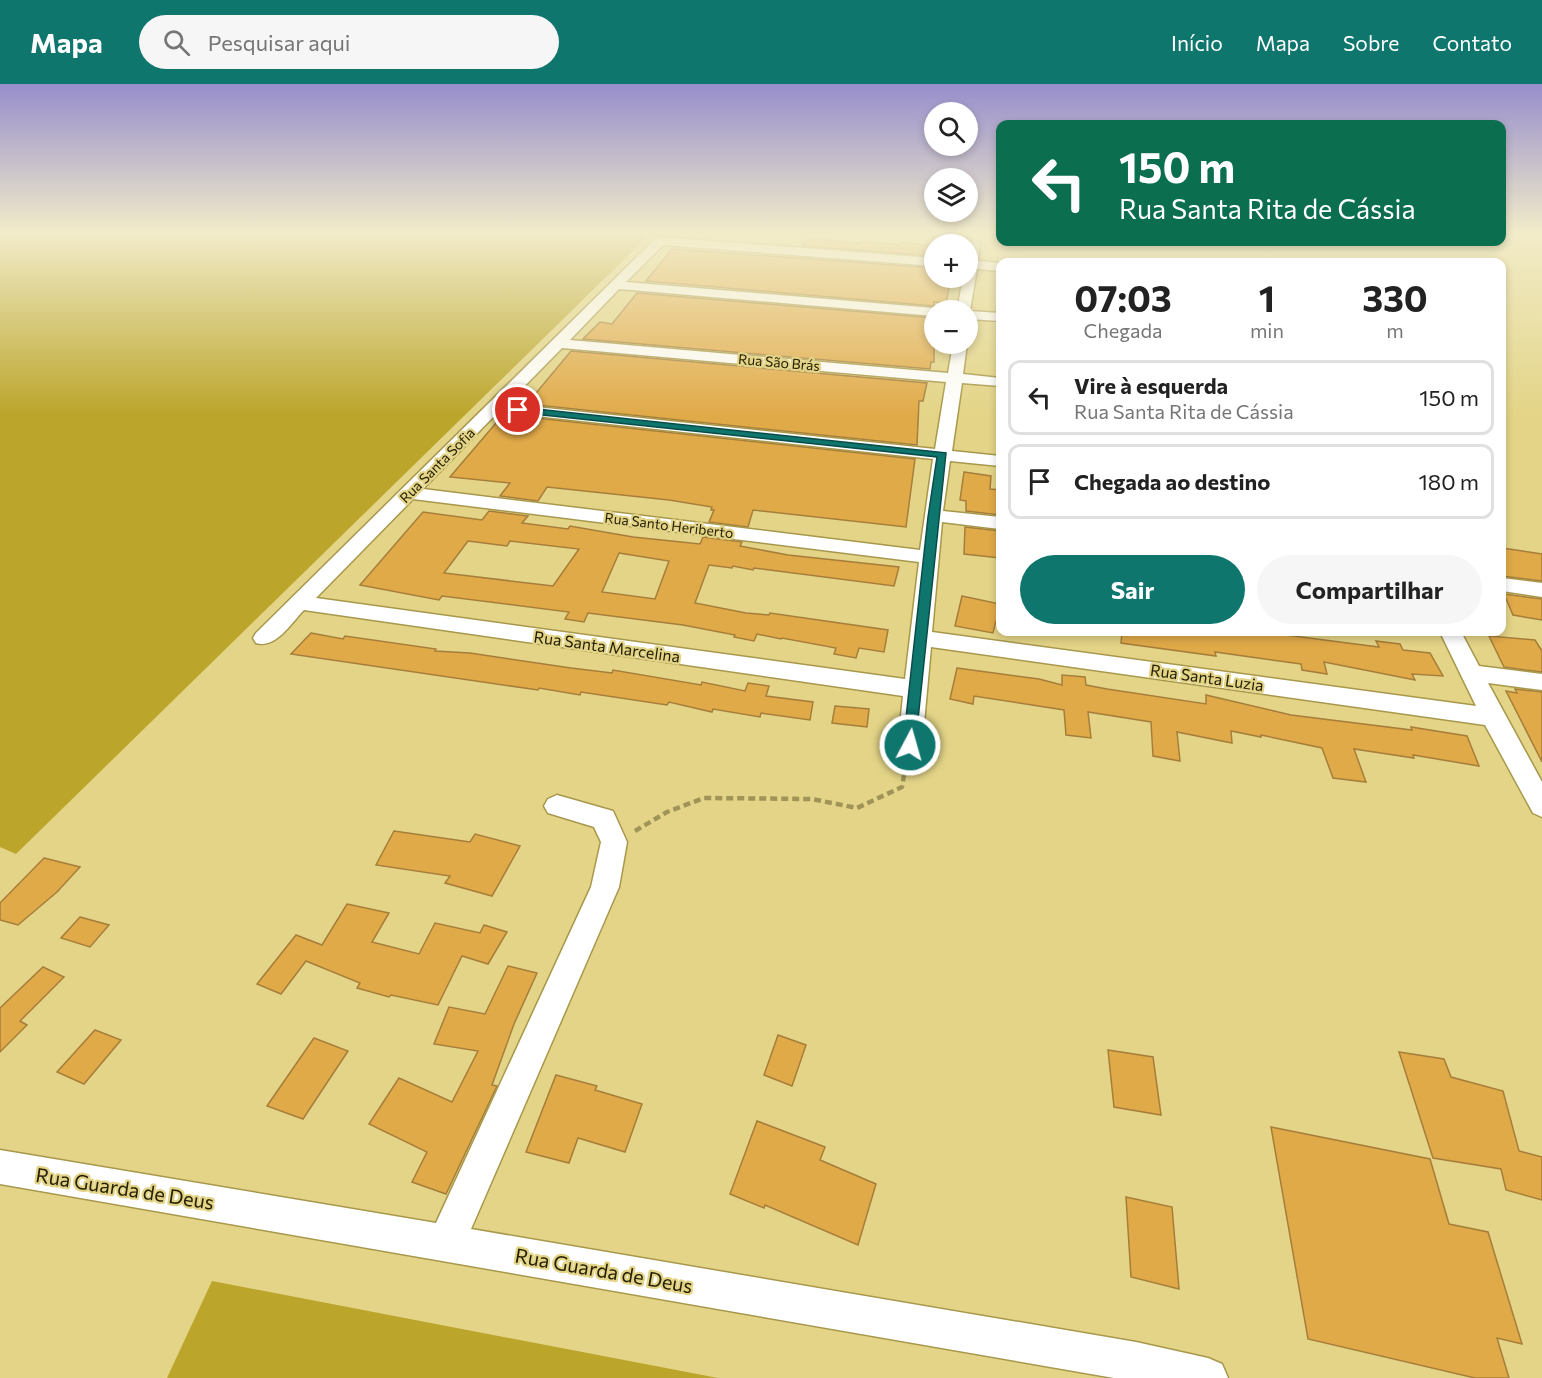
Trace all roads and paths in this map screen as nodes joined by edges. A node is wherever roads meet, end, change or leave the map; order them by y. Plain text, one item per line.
1 (607, 294) edge
2 (727, 294) edge
3 (924, 311) edge
4 (978, 316) edge
5 (996, 317) edge
6 (558, 343) junction
7 (959, 354) edge
8 (956, 378) junction
9 (996, 382) edge
10 (494, 407) junction
11 (943, 455) junction
12 (996, 461) edge
13 (409, 493) junction
14 (934, 514) junction
15 (996, 522) edge
16 (929, 557) junction
17 (1506, 586) edge
18 (1542, 590) edge
19 (299, 603) junction
20 (1453, 636) edge
21 (264, 638) dead end
22 (920, 638) junction
23 (1471, 673) junction
24 (1542, 682) edge
25 (915, 689) junction
26 (1493, 717) junction
27 (910, 745) joint
28 (1536, 784) edge
29 (557, 806) dead end
30 (1542, 806) edge
31 (614, 842) junction
32 (0, 1167) edge
33 (446, 1243) junction
34 (1208, 1378) edge

1 - 6 street, Rua Santa Sofia
2 - 3 street
4 - 5 street
6 - 8 street, Rua São Brás
6 - 10 street, Rua Santa Sofia
7 - 8 street
8 - 9 street, Rua São Brás
8 - 11 street
10 - 11 street
10 - 13 street, Rua Santa Sofia
11 - 12 street
11 - 14 street
13 - 16 street, Rua Santo Heriberto
13 - 19 street, Rua Santa Sofia
14 - 15 street
14 - 16 street
16 - 22 street
17 - 18 street
19 - 21 street, Rua Santa Sofia
19 - 25 street, Rua Santa Marcelina
20 - 23 street
22 - 25 street
22 - 26 street, Rua Santa Luzia
23 - 24 street
23 - 26 street
25 - 27 street
26 - 28 street
27 - 31 path
28 - 30 street
29 - 31 street
31 - 33 street
32 - 33 street, Rua Guarda de Deus
33 - 34 street, Rua Guarda de Deus

